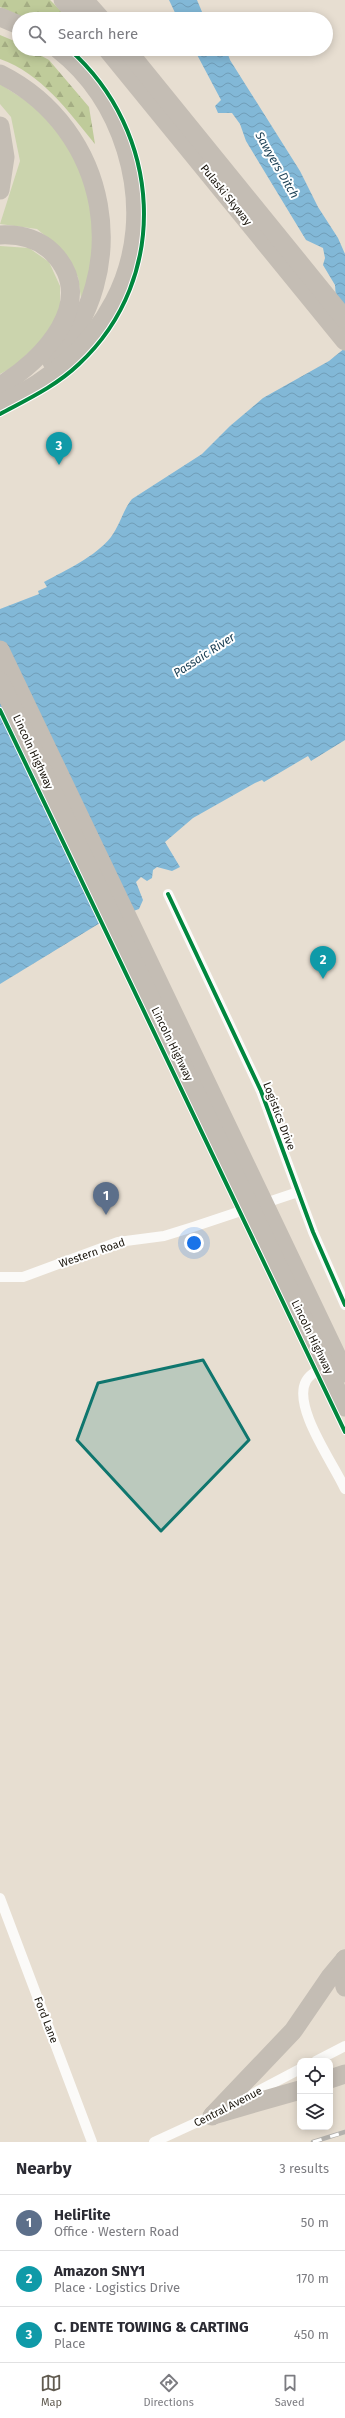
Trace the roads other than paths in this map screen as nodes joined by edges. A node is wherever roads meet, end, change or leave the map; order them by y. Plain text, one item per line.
1 (63, 0) edge
2 (84, 0) edge
3 (74, 12) edge
4 (95, 12) edge
5 (0, 17) edge
6 (12, 22) edge
7 (65, 56) edge
8 (113, 56) edge
9 (132, 56) edge
10 (0, 74) edge
11 (0, 126) edge
12 (0, 190) edge
13 (0, 235) edge
14 (345, 319) edge
15 (345, 341) edge
16 (0, 386) edge
17 (22, 393) junction
18 (0, 404) edge
19 (0, 650) edge
20 (0, 681) edge
21 (168, 894) dead end
22 (298, 1192) junction
23 (0, 1278) edge
24 (345, 1305) edge
25 (345, 1355) edge
26 (345, 1372) edge
27 (345, 1407) edge
28 (345, 1489) edge
29 (0, 1898) edge
30 (345, 1959) edge
31 (345, 1988) edge
32 (345, 2046) edge
33 (322, 2058) edge
34 (297, 2071) edge
35 (345, 2074) edge
36 (333, 2078) edge
37 (297, 2091) edge
38 (212, 2116) junction
39 (92, 2142) edge
40 (154, 2142) edge

1 - 3 highway
2 - 4 highway
5 - 6 highway
7 - 17 highway
8 - 15 highway, Pulaski Skyway
9 - 14 highway, Pulaski Skyway
10 - 17 highway
11 - 12 highway
13 - 16 highway
17 - 18 highway
19 - 26 highway, Lincoln Highway
20 - 27 highway, Lincoln Highway
21 - 22 street, Logistics Drive
22 - 23 street, Western Road
22 - 24 street, Logistics Drive
25 - 28 street
29 - 39 street, Ford Lane
30 - 31 highway
30 - 38 highway
32 - 33 street
34 - 38 street, Central Avenue
35 - 36 highway
37 - 38 highway
38 - 40 street, Central Avenue

